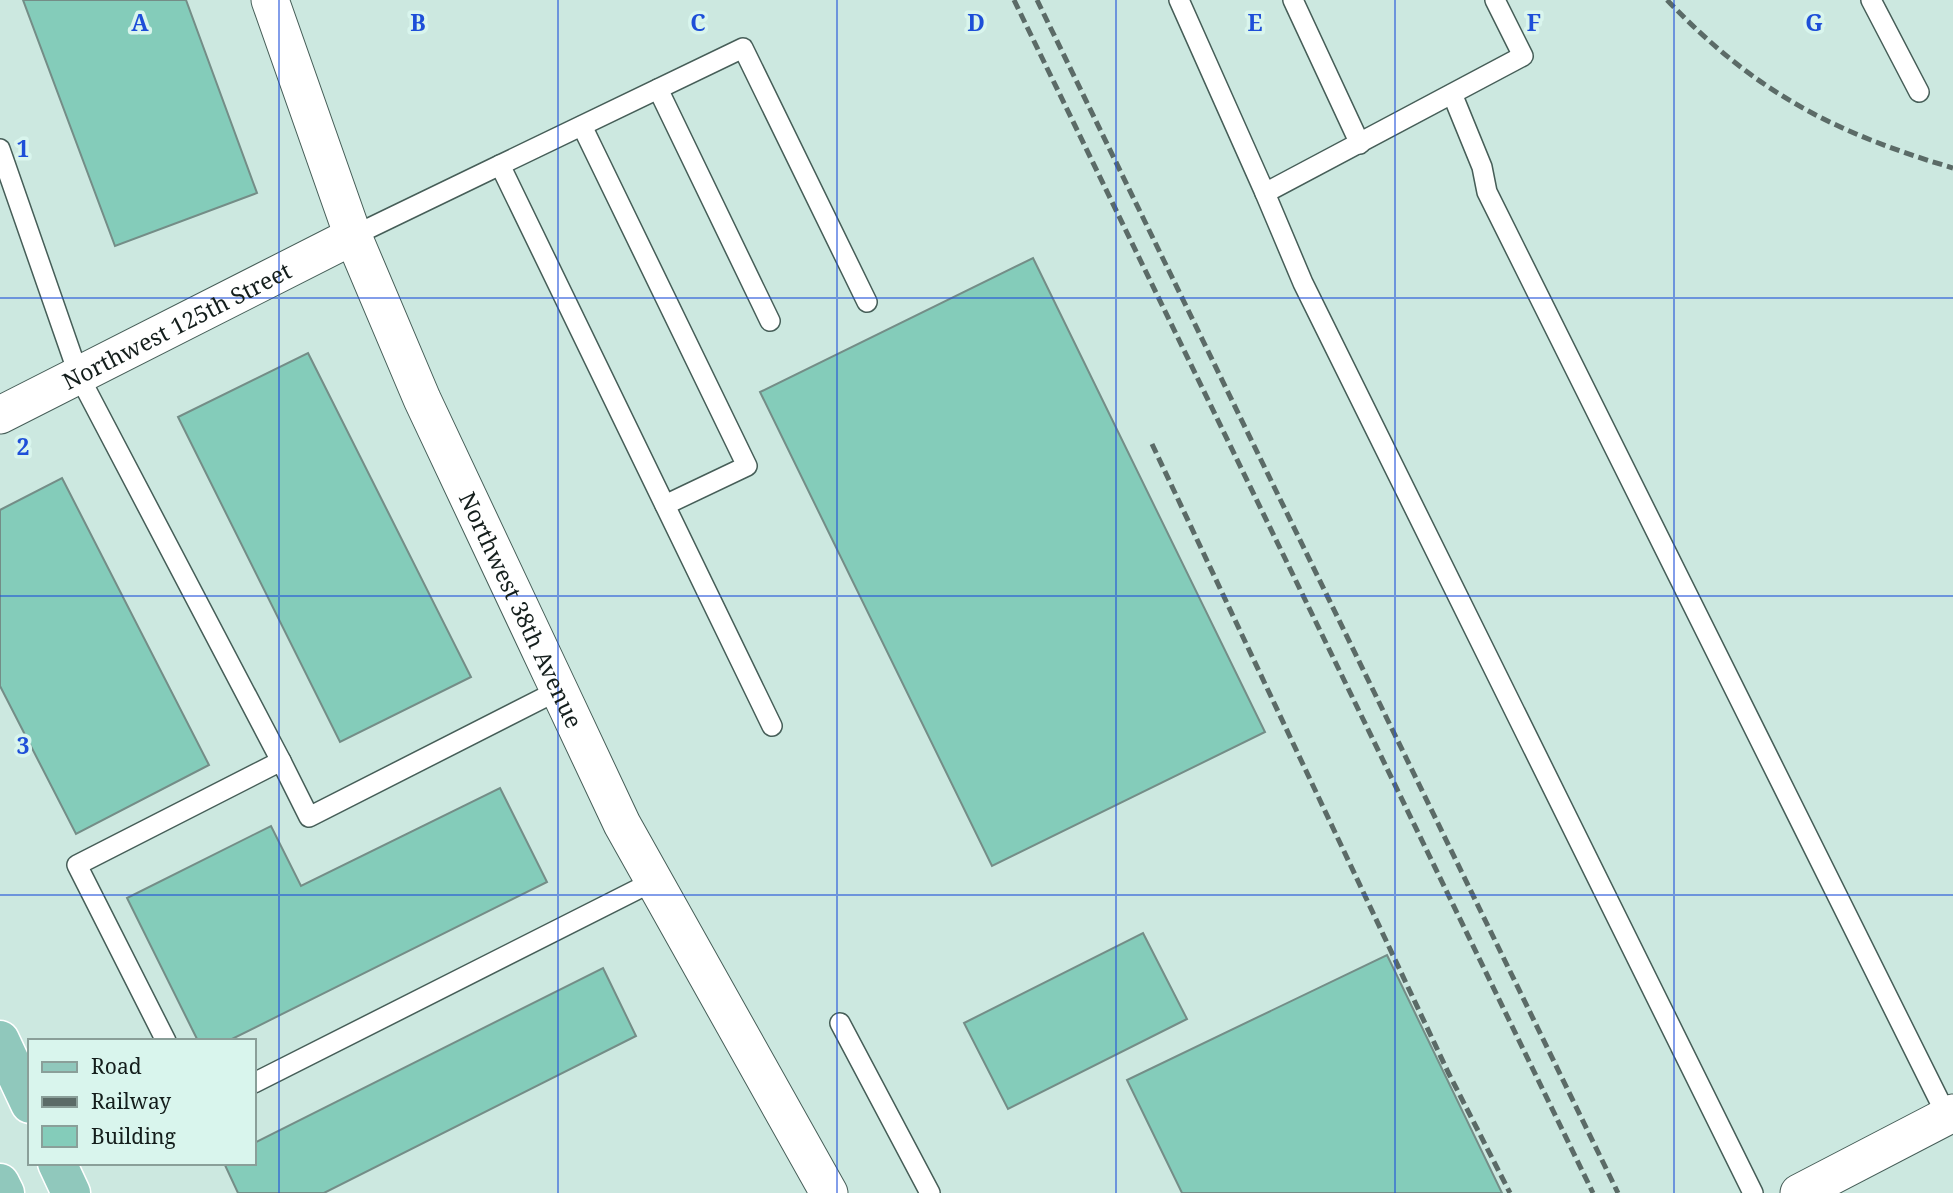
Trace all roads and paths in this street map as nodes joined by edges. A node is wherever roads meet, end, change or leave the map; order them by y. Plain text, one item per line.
1 (270, 0) edge
2 (1180, 0) edge
3 (1293, 0) edge
4 (1495, 0) edge
5 (1871, 0) edge
6 (657, 89) junction
7 (1919, 92) dead end
8 (1452, 96) junction
9 (582, 126) junction
10 (1360, 144) junction
11 (0, 149) edge
12 (500, 165) junction
13 (1265, 193) junction
14 (352, 236) junction
15 (867, 302) dead end
16 (770, 321) dead end
17 (79, 376) junction
18 (0, 415) edge
19 (665, 505) junction
20 (559, 690) junction
21 (772, 726) dead end
22 (281, 761) junction
23 (653, 881) junction
24 (840, 1023) dead end
25 (165, 1039) edge
26 (0, 1040) edge
27 (256, 1082) edge
28 (28, 1100) edge
29 (1950, 1115) edge
30 (58, 1165) edge
31 (0, 1183) edge
32 (5, 1193) edge
33 (71, 1193) edge
34 (829, 1193) edge
35 (930, 1193) edge
36 (1753, 1193) edge
37 (1799, 1193) edge

1 - 14 street, Northwest 38th Avenue
2 - 13 lane
3 - 10 lane
4 - 8 lane
5 - 7 lane
6 - 9 lane
6 - 15 lane
6 - 16 lane
8 - 10 lane
8 - 29 lane
9 - 12 lane
9 - 19 lane
10 - 13 lane
11 - 17 lane
12 - 14 lane
12 - 19 lane
13 - 36 lane
14 - 17 street, Northwest 125th Street
14 - 20 street, Northwest 38th Avenue
17 - 18 street, Northwest 125th Street
17 - 22 lane
19 - 21 lane
20 - 22 lane
20 - 23 street, Northwest 38th Avenue
22 - 25 lane
23 - 27 lane
23 - 34 street, Northwest 38th Avenue
24 - 35 lane
26 - 28 main road
29 - 37 street
30 - 33 main road
31 - 32 main road

